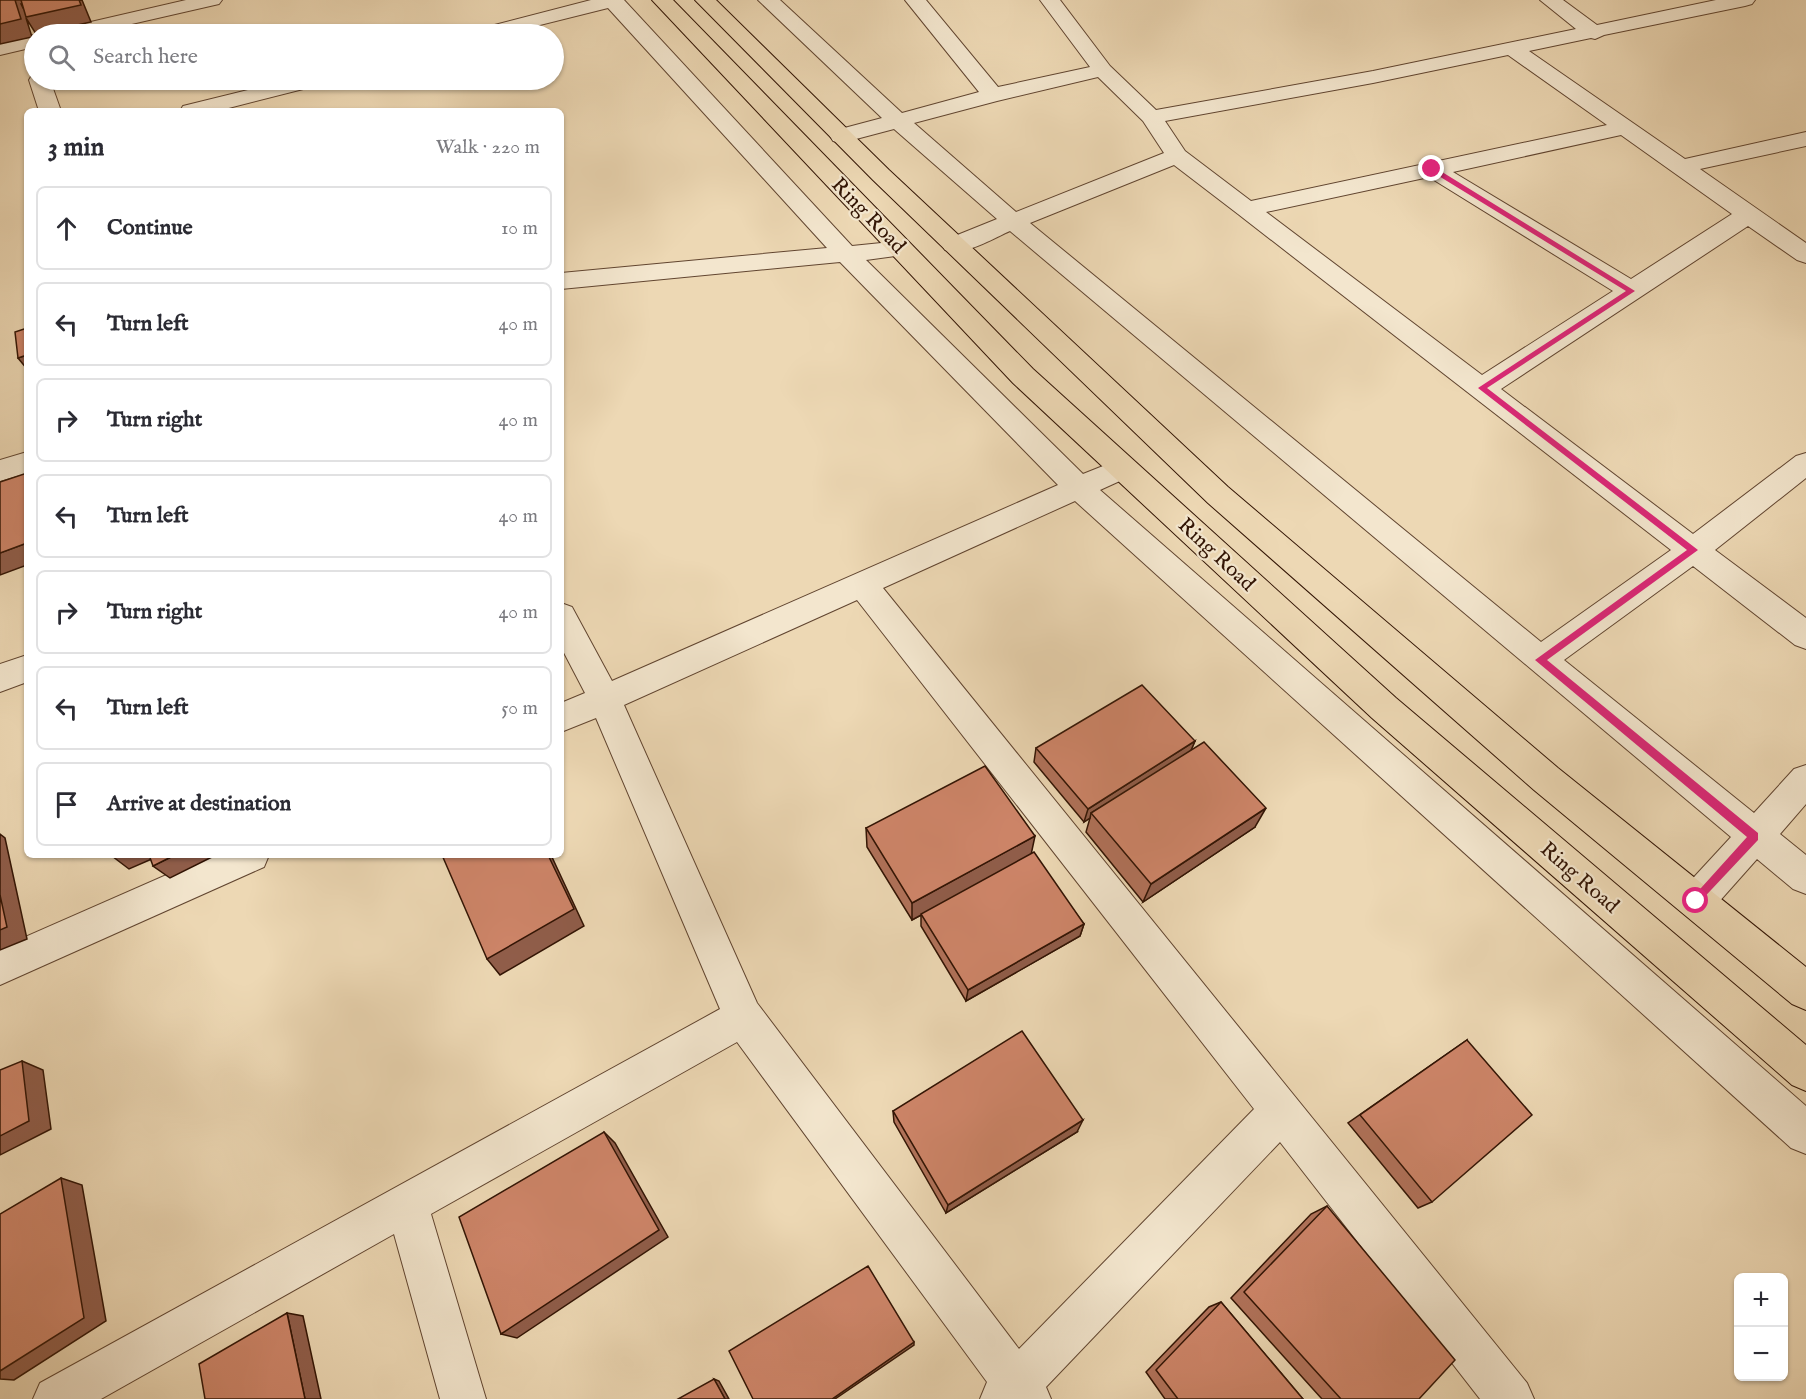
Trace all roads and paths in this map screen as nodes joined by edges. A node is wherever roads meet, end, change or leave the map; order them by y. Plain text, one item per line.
1 (212, 0) edge
2 (613, 0) edge
3 (662, 0) edge
4 (705, 0) edge
5 (768, 0) edge
6 (915, 0) edge
7 (1077, 0) edge
8 (1550, 0) edge
9 (1744, 0) edge
10 (1052, 2) edge
11 (107, 24) edge
12 (521, 24) edge
13 (1595, 33) junction
14 (24, 48) edge
15 (0, 49) edge
16 (1513, 49) junction
17 (1103, 70) junction
18 (43, 90) edge
19 (272, 90) edge
20 (993, 95) junction
21 (49, 108) edge
22 (203, 108) edge
23 (1151, 117) junction
24 (898, 121) junction
25 (1624, 128) junction
26 (842, 136) junction
27 (1806, 139) edge
28 (1177, 156) junction
29 (1680, 167) junction
30 (1432, 169) junction
31 (1246, 209) junction
32 (1748, 215) junction
33 (1013, 221) junction
34 (954, 245) junction
35 (901, 249) junction
36 (846, 254) junction
37 (1806, 255) edge
38 (564, 281) edge
39 (1632, 291) junction
40 (1482, 388) junction
41 (24, 463) edge
42 (1806, 463) edge
43 (1123, 468) junction
44 (0, 471) edge
45 (1079, 488) junction
46 (1693, 550) junction
47 (862, 584) junction
48 (564, 622) edge
49 (1806, 636) edge
50 (1540, 660) junction
51 (24, 669) edge
52 (0, 678) edge
53 (604, 698) junction
54 (564, 717) edge
55 (1806, 780) edge
56 (1755, 837) junction
57 (244, 858) edge
58 (1806, 878) edge
59 (1696, 901) junction
60 (0, 967) edge
61 (1806, 991) edge
62 (743, 1017) junction
63 (1806, 1071) edge
64 (1281, 1112) junction
65 (1806, 1133) edge
66 (407, 1204) junction
67 (1016, 1394) edge
68 (56, 1399) edge
69 (463, 1399) edge
70 (1511, 1399) edge

1 - 11 street
2 - 12 street
2 - 36 street
3 - 35 highway, Ring Road
4 - 26 highway, Ring Road
5 - 24 street
6 - 20 street
7 - 10 street
8 - 13 street
9 - 13 street
10 - 17 street
13 - 16 street
14 - 15 street
16 - 23 street
16 - 25 street
17 - 20 street
17 - 23 street
18 - 21 street
19 - 22 street
20 - 24 street
23 - 28 street
24 - 26 street
24 - 33 street
25 - 29 street
25 - 30 street
26 - 34 highway, Ring Road
27 - 29 street
28 - 31 street
28 - 33 street
29 - 32 street
30 - 31 street
30 - 39 street
31 - 40 street
32 - 37 street
32 - 39 street
33 - 34 street
33 - 50 street
34 - 59 highway, Ring Road
35 - 36 street
35 - 43 highway, Ring Road
36 - 38 street
36 - 45 street
39 - 40 street
40 - 46 street
41 - 44 street
42 - 46 street
43 - 45 street
43 - 63 highway, Ring Road
45 - 47 street
45 - 65 street
46 - 49 street
46 - 50 street
47 - 53 street
47 - 64 street
48 - 53 street
50 - 56 street
51 - 52 street
53 - 54 street
53 - 62 street
55 - 56 street
56 - 58 street
56 - 59 street
57 - 60 street
59 - 61 highway, Ring Road
62 - 66 street
62 - 67 street
64 - 67 street
64 - 70 street
66 - 68 street
66 - 69 street

